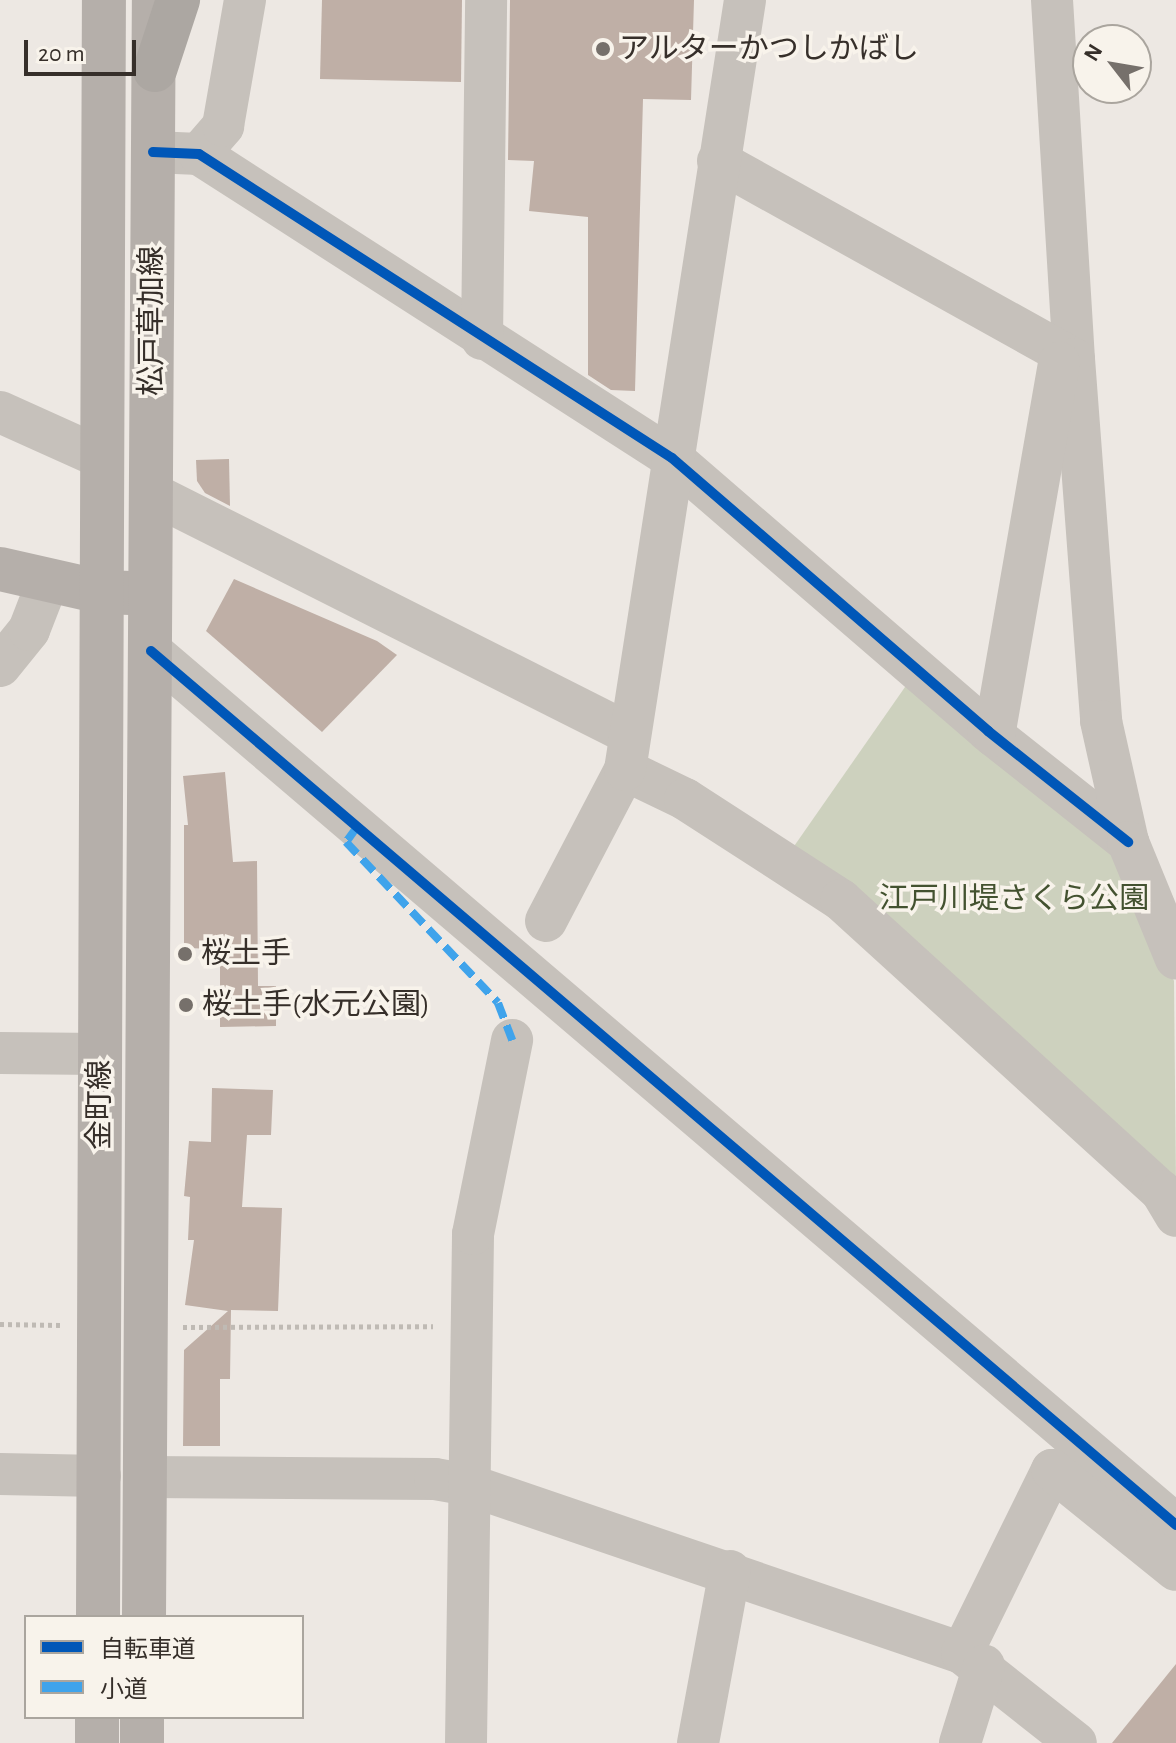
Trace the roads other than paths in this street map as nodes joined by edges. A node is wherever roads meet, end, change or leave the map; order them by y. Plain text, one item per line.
1 (104, 0) edge
2 (154, 0) edge
3 (178, 0) edge
4 (245, 0) edge
5 (486, 0) edge
6 (745, 0) edge
7 (1052, 0) edge
8 (155, 70) junction
9 (153, 152) junction
10 (199, 154) junction
11 (718, 161) junction
12 (482, 339) junction
13 (1068, 355) junction
14 (0, 412) edge
15 (100, 457) junction
16 (672, 458) junction
17 (151, 493) junction
18 (0, 569) edge
19 (48, 581) junction
20 (101, 592) junction
21 (151, 593) junction
22 (151, 651) junction
23 (0, 666) edge
24 (994, 736) junction
25 (628, 752) junction
26 (1128, 842) junction
27 (546, 921) dead end
28 (1176, 959) edge
29 (512, 1040) dead end
30 (0, 1053) edge
31 (99, 1054) junction
32 (1176, 1216) edge
33 (0, 1474) edge
34 (100, 1476) junction
35 (146, 1477) junction
36 (469, 1485) junction
37 (1176, 1525) edge
38 (1176, 1570) edge
39 (730, 1571) junction
40 (98, 1615) edge
41 (144, 1615) edge
42 (973, 1659) junction
43 (97, 1719) edge
44 (142, 1719) edge
45 (97, 1743) edge
46 (142, 1743) edge
47 (466, 1743) edge
48 (698, 1743) edge
49 (960, 1743) edge
50 (1076, 1743) edge

1 - 15 main road, 松戸草加線
2 - 8 main road, 松戸草加線
3 - 8 highway
4 - 10 street
5 - 12 street
6 - 11 street
7 - 13 street
8 - 9 main road, 松戸草加線
9 - 10 street
9 - 17 main road, 松戸草加線
10 - 12 street
11 - 13 street
11 - 16 street
12 - 16 street
13 - 24 street
13 - 26 street
14 - 15 street
15 - 20 main road, 松戸草加線
16 - 24 street
16 - 25 street
17 - 21 main road, 松戸草加線
17 - 25 street
18 - 19 main road
19 - 20 main road
19 - 23 street
20 - 21 main road
20 - 31 main road, 金町線
21 - 22 main road, 金町線
22 - 35 main road, 金町線
22 - 37 street
24 - 26 street
25 - 27 street
25 - 32 street
26 - 28 street
29 - 36 street
30 - 31 street
31 - 34 main road, 金町線
33 - 34 street
34 - 40 main road, 金町線
35 - 36 street
35 - 41 main road, 金町線
36 - 39 street
36 - 47 street
38 - 42 street
39 - 42 street
39 - 48 street
42 - 49 street
42 - 50 street
43 - 45 main road
44 - 46 main road

